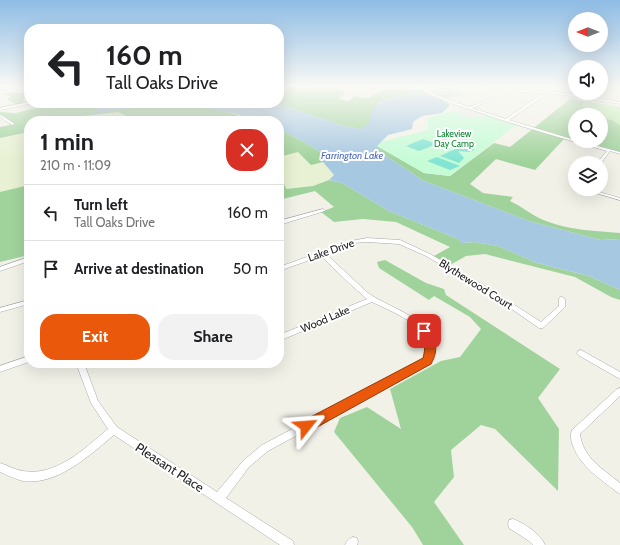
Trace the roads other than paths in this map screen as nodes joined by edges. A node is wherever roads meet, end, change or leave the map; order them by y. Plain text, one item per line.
1 (479, 111) edge
2 (519, 111) edge
3 (1, 118) edge
4 (506, 121) junction
5 (13, 124) dead end
6 (568, 139) edge
7 (601, 148) edge
8 (609, 150) junction
9 (620, 153) edge
10 (604, 156) edge
11 (608, 196) edge
12 (620, 199) edge
13 (323, 210) dead end
14 (284, 222) edge
15 (408, 246) joint
16 (322, 253) junction
17 (24, 261) edge
18 (284, 267) edge
19 (0, 269) edge
20 (372, 299) junction
21 (562, 299) dead end
22 (24, 303) edge
23 (0, 310) edge
24 (284, 336) edge
25 (582, 353) dead end
26 (24, 361) edge
27 (82, 368) edge
28 (0, 369) edge
29 (620, 376) edge
30 (620, 391) edge
31 (114, 430) junction
32 (0, 467) edge
33 (620, 489) edge
34 (219, 498) junction
35 (513, 524) dead end
36 (289, 545) edge
37 (540, 545) edge

1 - 4 street
2 - 4 street
3 - 5 street
4 - 6 street
7 - 8 street
8 - 9 street
8 - 10 street
11 - 12 street
13 - 14 street
15 - 16 street, Lake Drive
15 - 21 street, Blythewood Court
16 - 18 street, Lake Drive
16 - 20 street
17 - 19 street
20 - 24 street, Wood Lake
20 - 34 street
22 - 23 street
25 - 29 street
26 - 28 street
27 - 31 street, Pleasant Place
30 - 33 street
31 - 32 street
31 - 34 street, Pleasant Place
34 - 36 street, Pleasant Place
35 - 37 street

